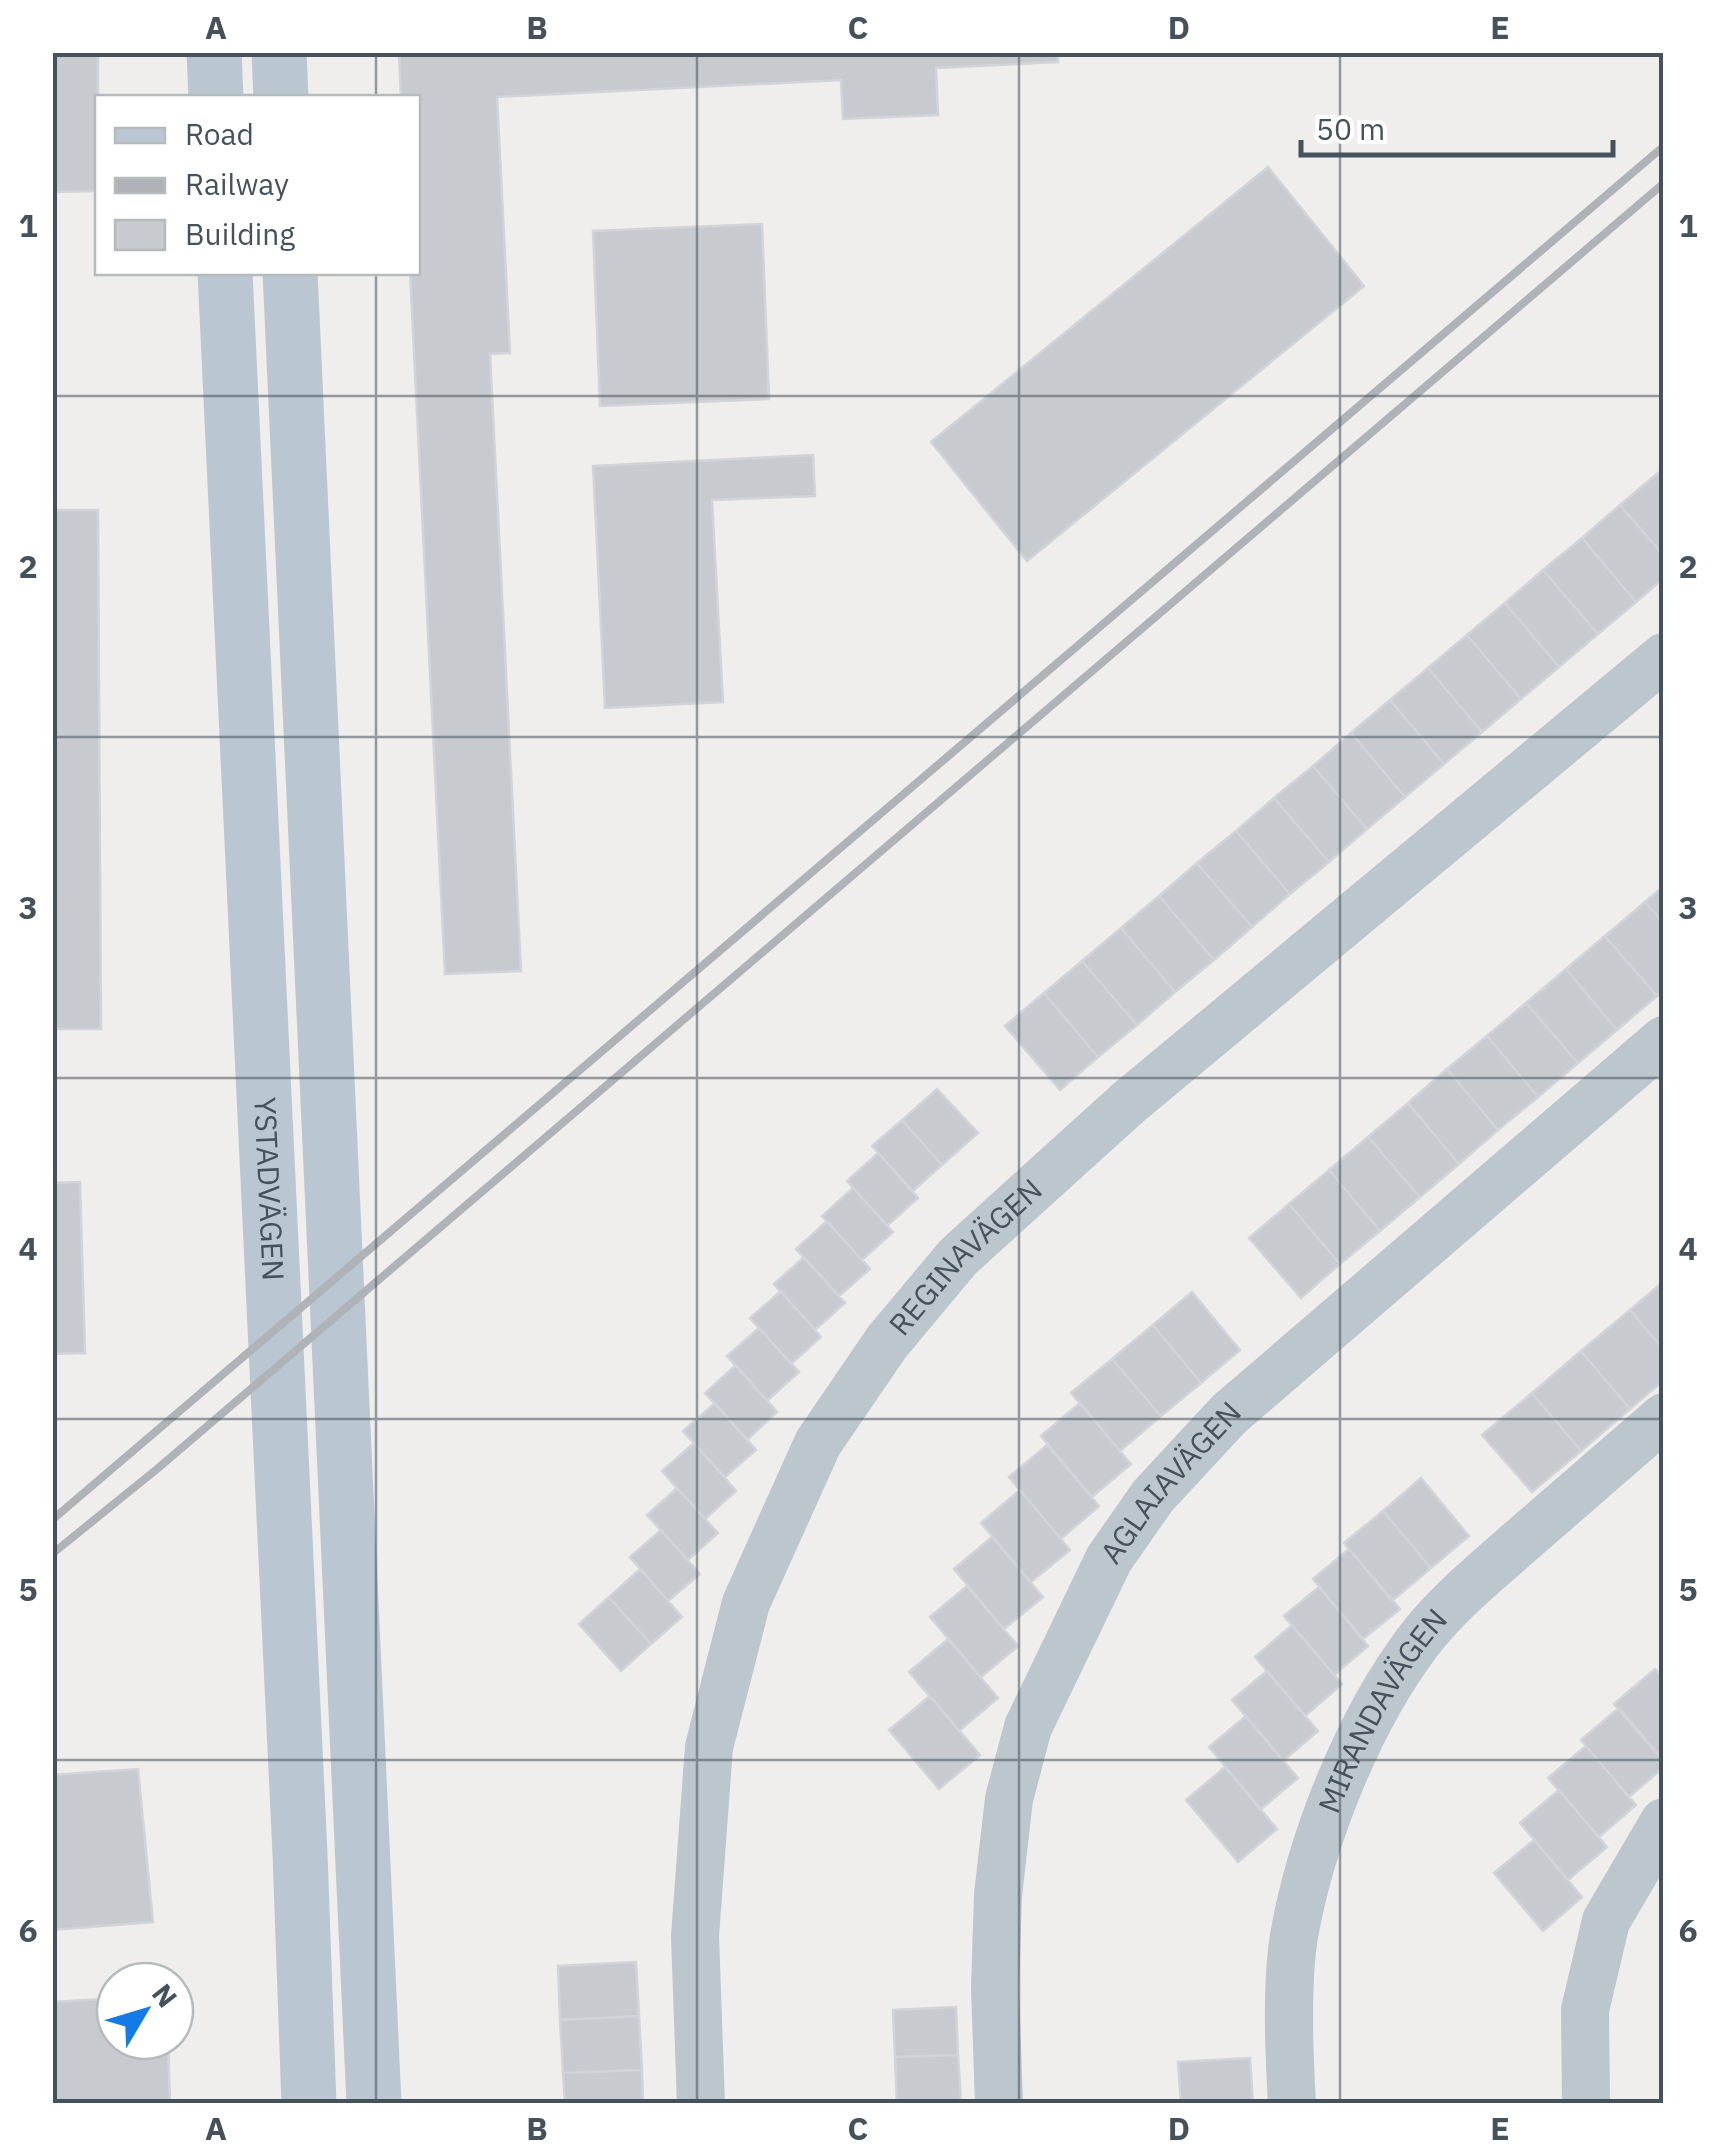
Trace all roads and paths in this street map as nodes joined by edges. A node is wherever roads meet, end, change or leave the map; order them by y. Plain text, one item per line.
1 (214, 52) edge
2 (279, 52) edge
3 (216, 95) edge
4 (282, 95) edge
5 (225, 275) edge
6 (290, 275) edge
7 (1664, 657) edge
8 (1664, 1040) edge
9 (1664, 1417) edge
10 (1664, 1822) edge
11 (309, 2104) edge
12 (374, 2104) edge
13 (701, 2104) edge
14 (998, 2104) edge
15 (1292, 2104) edge
16 (1586, 2104) edge

1 - 3 main road
2 - 4 main road
5 - 11 main road, YSTADVÄGEN
6 - 12 main road
7 - 13 street, REGINAVÄGEN
8 - 14 street, AGLAIAVÄGEN
9 - 15 street, MIRANDAVÄGEN
10 - 16 street

